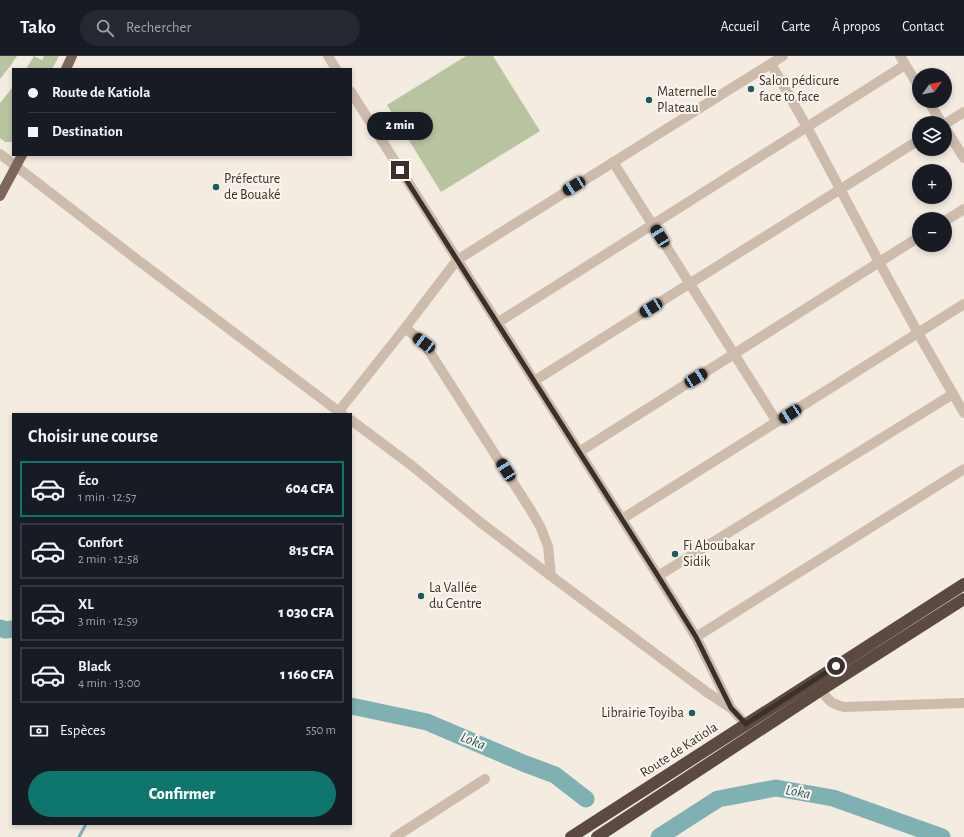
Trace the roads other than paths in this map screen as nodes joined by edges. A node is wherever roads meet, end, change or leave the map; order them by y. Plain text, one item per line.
1 (72, 56) edge
2 (328, 56) edge
3 (783, 56) edge
4 (900, 56) edge
5 (771, 64) junction
6 (905, 65) junction
7 (66, 68) edge
8 (335, 68) edge
9 (912, 76) edge
10 (352, 94) edge
11 (964, 112) edge
12 (952, 120) edge
13 (807, 127) junction
14 (952, 139) edge
15 (912, 144) edge
16 (0, 154) edge
17 (21, 156) edge
18 (964, 158) edge
19 (613, 162) junction
20 (16, 166) junction
21 (840, 189) junction
22 (0, 196) edge
23 (964, 209) edge
24 (952, 217) edge
25 (653, 224) junction
26 (912, 241) edge
27 (457, 260) junction
28 (879, 262) junction
29 (690, 284) junction
30 (964, 304) edge
31 (497, 323) junction
32 (405, 328) junction
33 (918, 332) junction
34 (734, 354) junction
35 (534, 381) junction
36 (954, 394) junction
37 (341, 413) edge
38 (964, 413) edge
39 (352, 421) edge
40 (777, 422) junction
41 (579, 452) junction
42 (964, 469) edge
43 (622, 519) junction
44 (551, 576) junction
45 (658, 576) junction
46 (964, 584) edge
47 (964, 599) edge
48 (696, 637) junction
49 (821, 690) junction
50 (964, 703) edge
51 (731, 708) junction
52 (746, 724) junction
53 (754, 734) junction
54 (485, 779) dead end
55 (395, 837) edge
56 (571, 837) edge
57 (596, 837) edge

1 - 7 main road
2 - 8 street
3 - 5 street
4 - 6 street
5 - 13 street
5 - 19 street
6 - 9 street
6 - 13 street
10 - 27 street
11 - 12 street
13 - 21 street
13 - 25 street
14 - 18 street
15 - 21 street
16 - 20 street
17 - 20 main road
19 - 25 street
19 - 27 street
20 - 22 main road
20 - 37 street
21 - 28 street
21 - 29 street
23 - 24 street
25 - 29 street
25 - 31 street
26 - 28 street
27 - 31 street
27 - 32 street
28 - 33 street
28 - 34 street
29 - 34 street
29 - 35 street
30 - 33 street
31 - 35 street
32 - 37 street
32 - 44 street
33 - 36 street
33 - 40 street
34 - 40 street
34 - 41 street
35 - 41 street
36 - 38 street
36 - 45 street
39 - 44 street
40 - 43 street
41 - 43 street
42 - 48 street
43 - 45 street
44 - 51 street
45 - 48 street
46 - 52 highway, Route de Katiola
47 - 49 highway, Route de Katiola
48 - 51 street
49 - 50 street
49 - 53 highway, Route de Katiola
51 - 52 street
52 - 53 street
52 - 56 highway, Route de Katiola
53 - 57 highway, Route de Katiola
54 - 55 street

